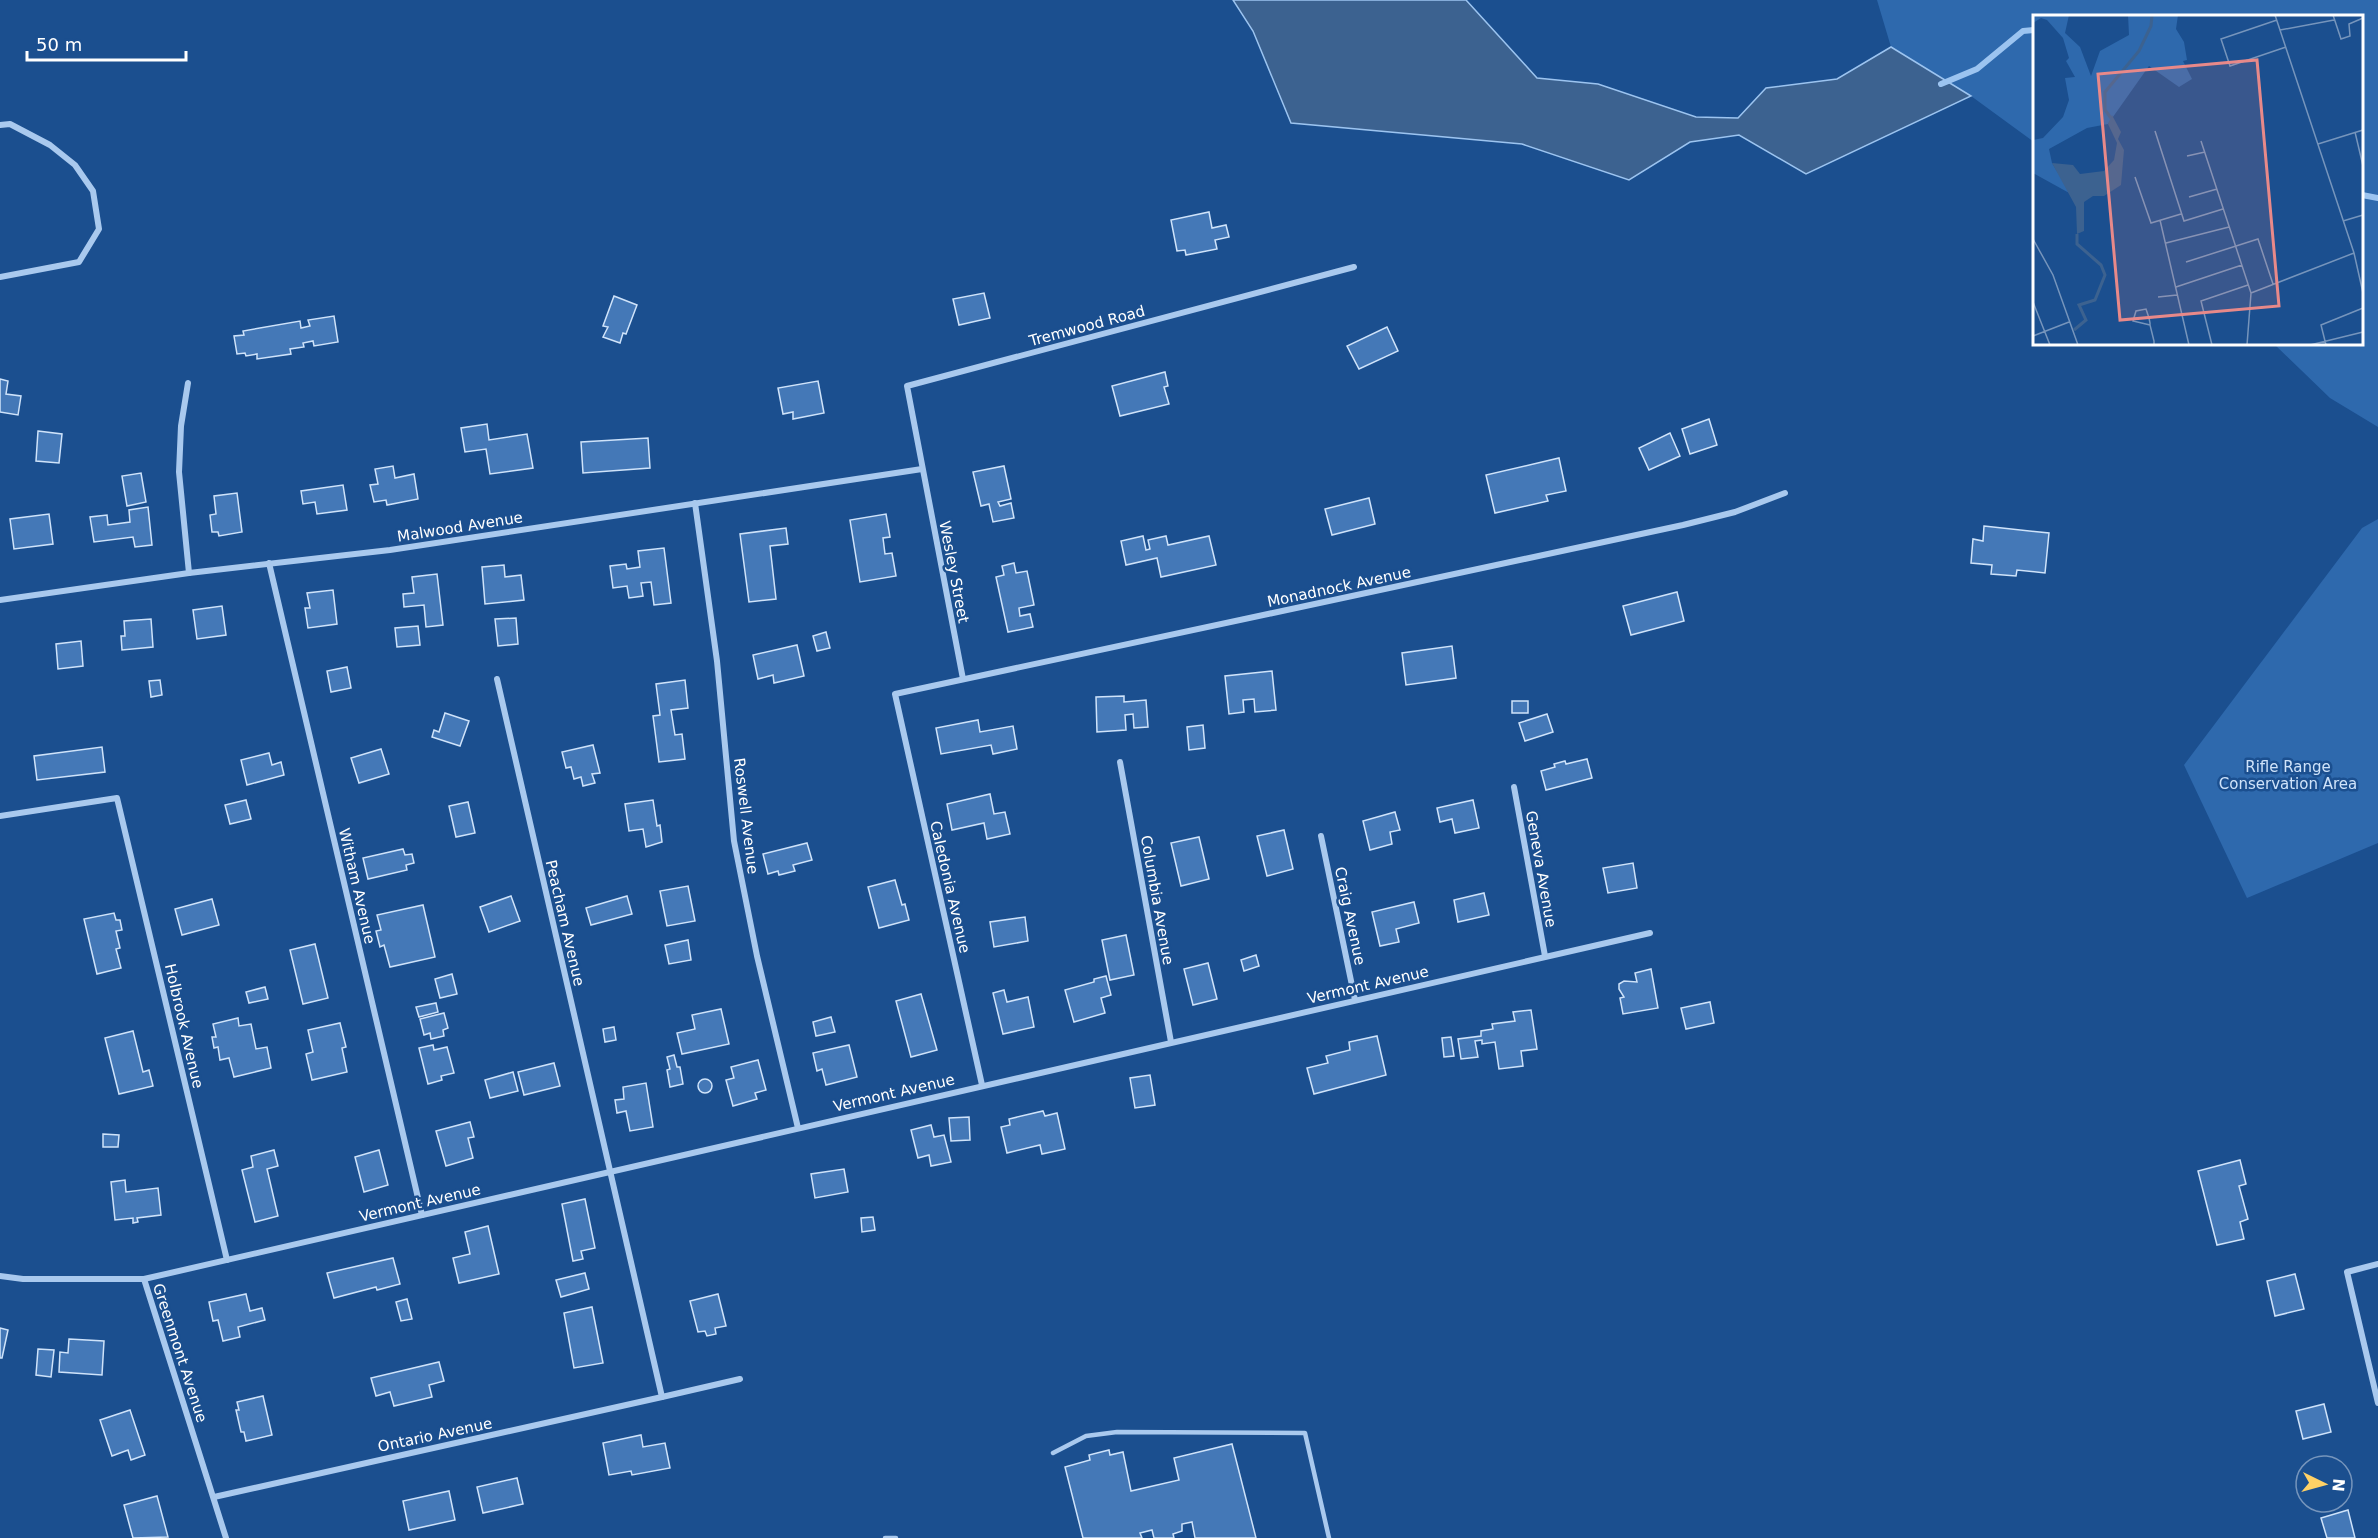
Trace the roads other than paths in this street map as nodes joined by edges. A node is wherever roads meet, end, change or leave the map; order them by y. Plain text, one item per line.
1 (0, 125) edge
2 (1354, 267) dead end
3 (0, 277) edge
4 (188, 383) dead end
5 (922, 469) junction
6 (1785, 493) dead end
7 (695, 503) junction
8 (269, 563) junction
9 (189, 573) junction
10 (0, 600) edge
11 (497, 679) dead end
12 (963, 679) junction
13 (895, 694) joint
14 (1120, 762) dead end
15 (1514, 787) dead end
16 (0, 816) edge
17 (1321, 836) dead end
18 (1650, 933) dead end
19 (1545, 956) junction
20 (1355, 1000) junction
21 (1171, 1042) junction
22 (982, 1085) junction
23 (798, 1128) junction
24 (611, 1171) junction
25 (422, 1215) junction
26 (228, 1260) junction
27 (2378, 1264) edge
28 (0, 1276) edge
29 (144, 1279) junction
30 (740, 1379) dead end
31 (662, 1398) junction
32 (2378, 1403) edge
33 (1053, 1453) dead end
34 (213, 1497) junction
35 (226, 1538) edge
36 (885, 1538) edge
37 (896, 1538) edge
38 (1329, 1538) edge

1 - 3 street
2 - 5 street, Tremwood Road
4 - 9 street
5 - 7 street, Malwood Avenue
5 - 12 street, Wesley Street
6 - 12 street, Monadnock Avenue
7 - 8 street, Malwood Avenue
7 - 23 street, Roswell Avenue
8 - 9 street, Malwood Avenue
8 - 25 street, Witham Avenue
9 - 10 street, Malwood Avenue
11 - 24 street, Peacham Avenue
12 - 13 street, Monadnock Avenue
13 - 22 street, Caledonia Avenue
14 - 21 street, Columbia Avenue
15 - 19 street, Geneva Avenue
16 - 26 street, Holbrook Avenue
17 - 20 street, Craig Avenue
18 - 19 street, Vermont Avenue
19 - 20 street, Vermont Avenue
20 - 21 street, Vermont Avenue
21 - 22 street, Vermont Avenue
22 - 23 street, Vermont Avenue
23 - 24 street, Vermont Avenue
24 - 25 street, Vermont Avenue
24 - 31 street
25 - 26 street, Vermont Avenue
26 - 29 street, Vermont Avenue
27 - 32 street
28 - 29 street, Greenmont Avenue
29 - 34 street, Greenmont Avenue
30 - 31 street, Ontario Avenue
31 - 34 street, Ontario Avenue
33 - 38 lane
34 - 35 street, Greenmont Avenue
36 - 37 lane

